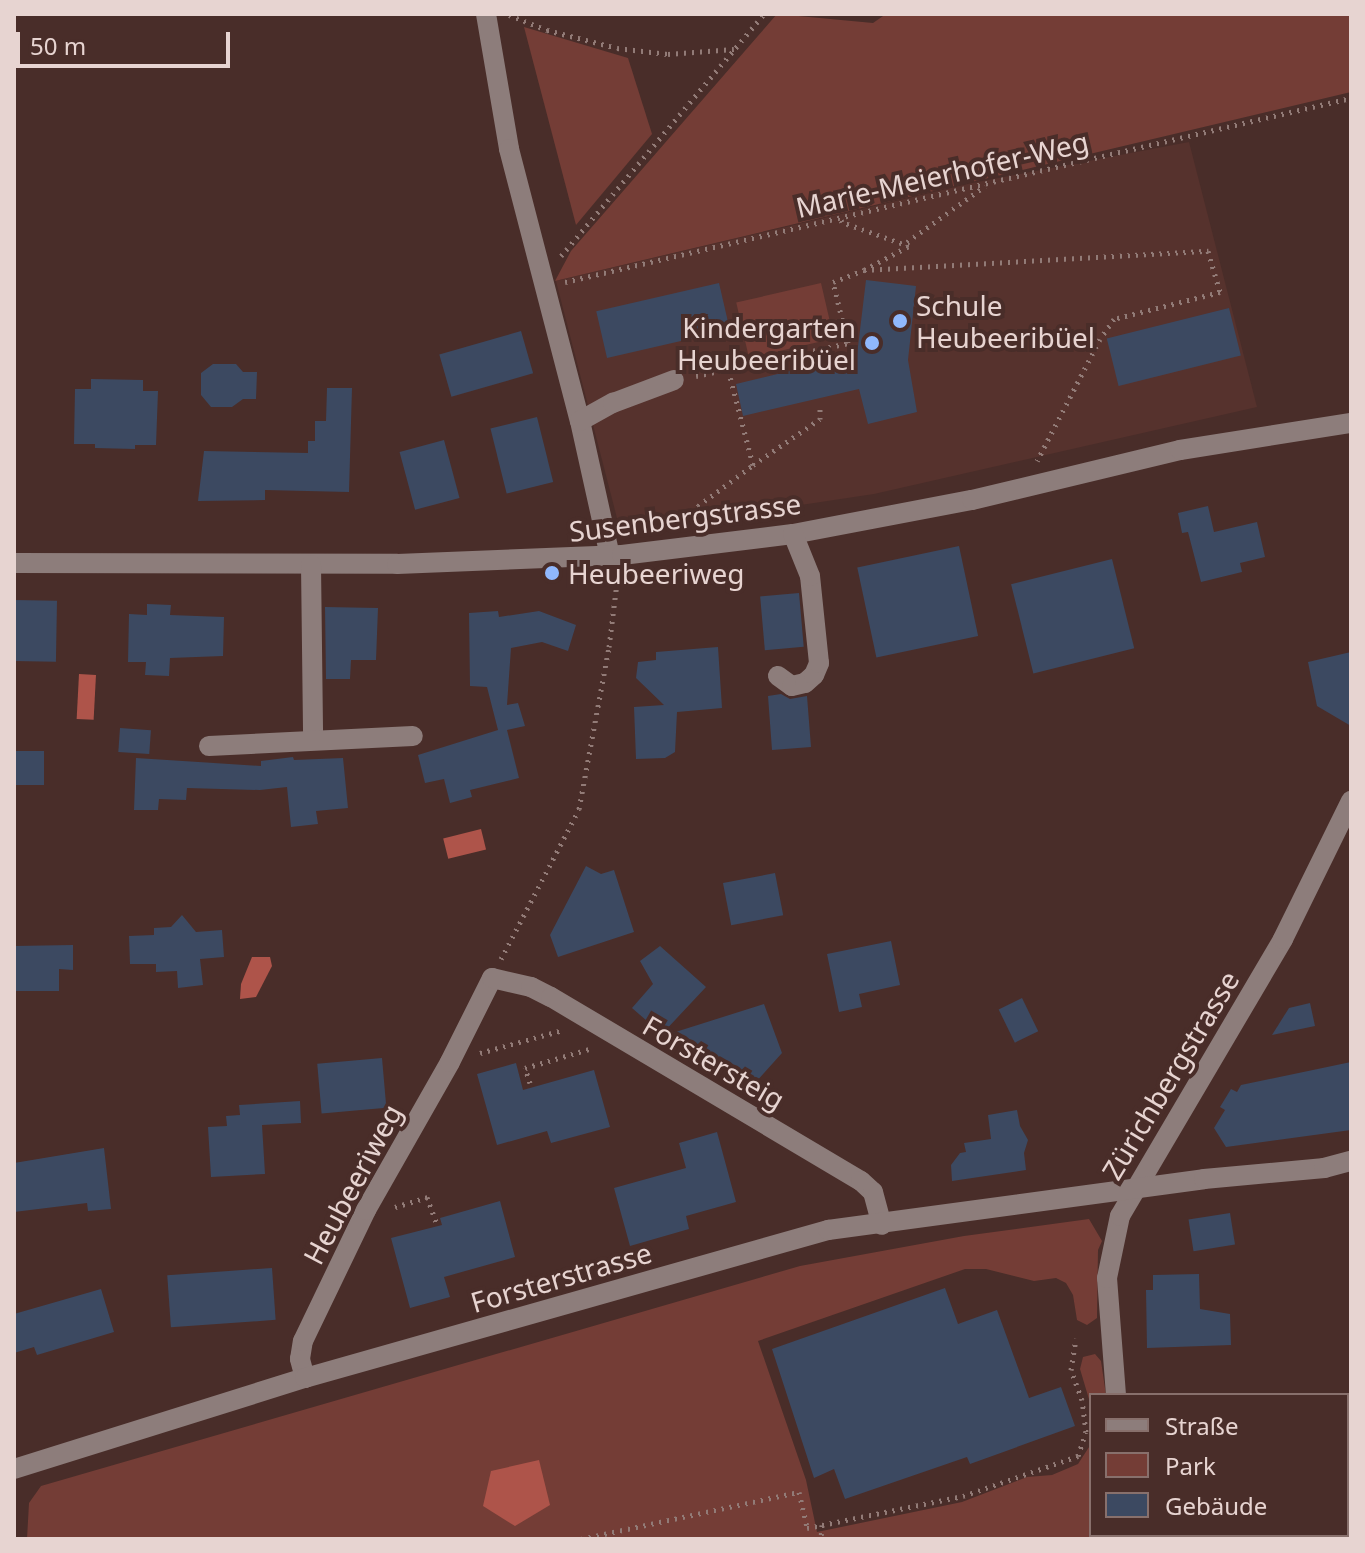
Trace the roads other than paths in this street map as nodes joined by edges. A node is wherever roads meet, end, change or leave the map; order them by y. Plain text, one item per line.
1 (486, 14) edge
2 (674, 380) road end
3 (580, 421) junction
4 (1351, 423) edge
5 (793, 534) junction
6 (14, 563) edge
7 (614, 563) junction
8 (311, 565) junction
9 (778, 676) dead end
10 (413, 736) dead end
11 (313, 740) junction
12 (209, 746) dead end
13 (1351, 801) edge
14 (492, 978) joint
15 (1351, 1161) edge
16 (1134, 1189) junction
17 (882, 1225) junction
18 (305, 1378) junction
19 (1116, 1393) edge
20 (14, 1469) edge

1 - 3 street
2 - 3 street
3 - 7 street
4 - 5 street, Susenbergstrasse
5 - 7 street, Susenbergstrasse
5 - 9 street
6 - 8 street, Susenbergstrasse
7 - 8 street, Susenbergstrasse
8 - 11 street
10 - 11 street
11 - 12 street
13 - 16 street, Zürichbergstrasse
14 - 17 street, Forstersteig
14 - 18 street, Heubeeriweg
15 - 16 street, Forsterstrasse
16 - 17 street, Forsterstrasse
16 - 19 street, Zürichbergstrasse
17 - 18 street, Forsterstrasse
18 - 20 street, Forsterstrasse

